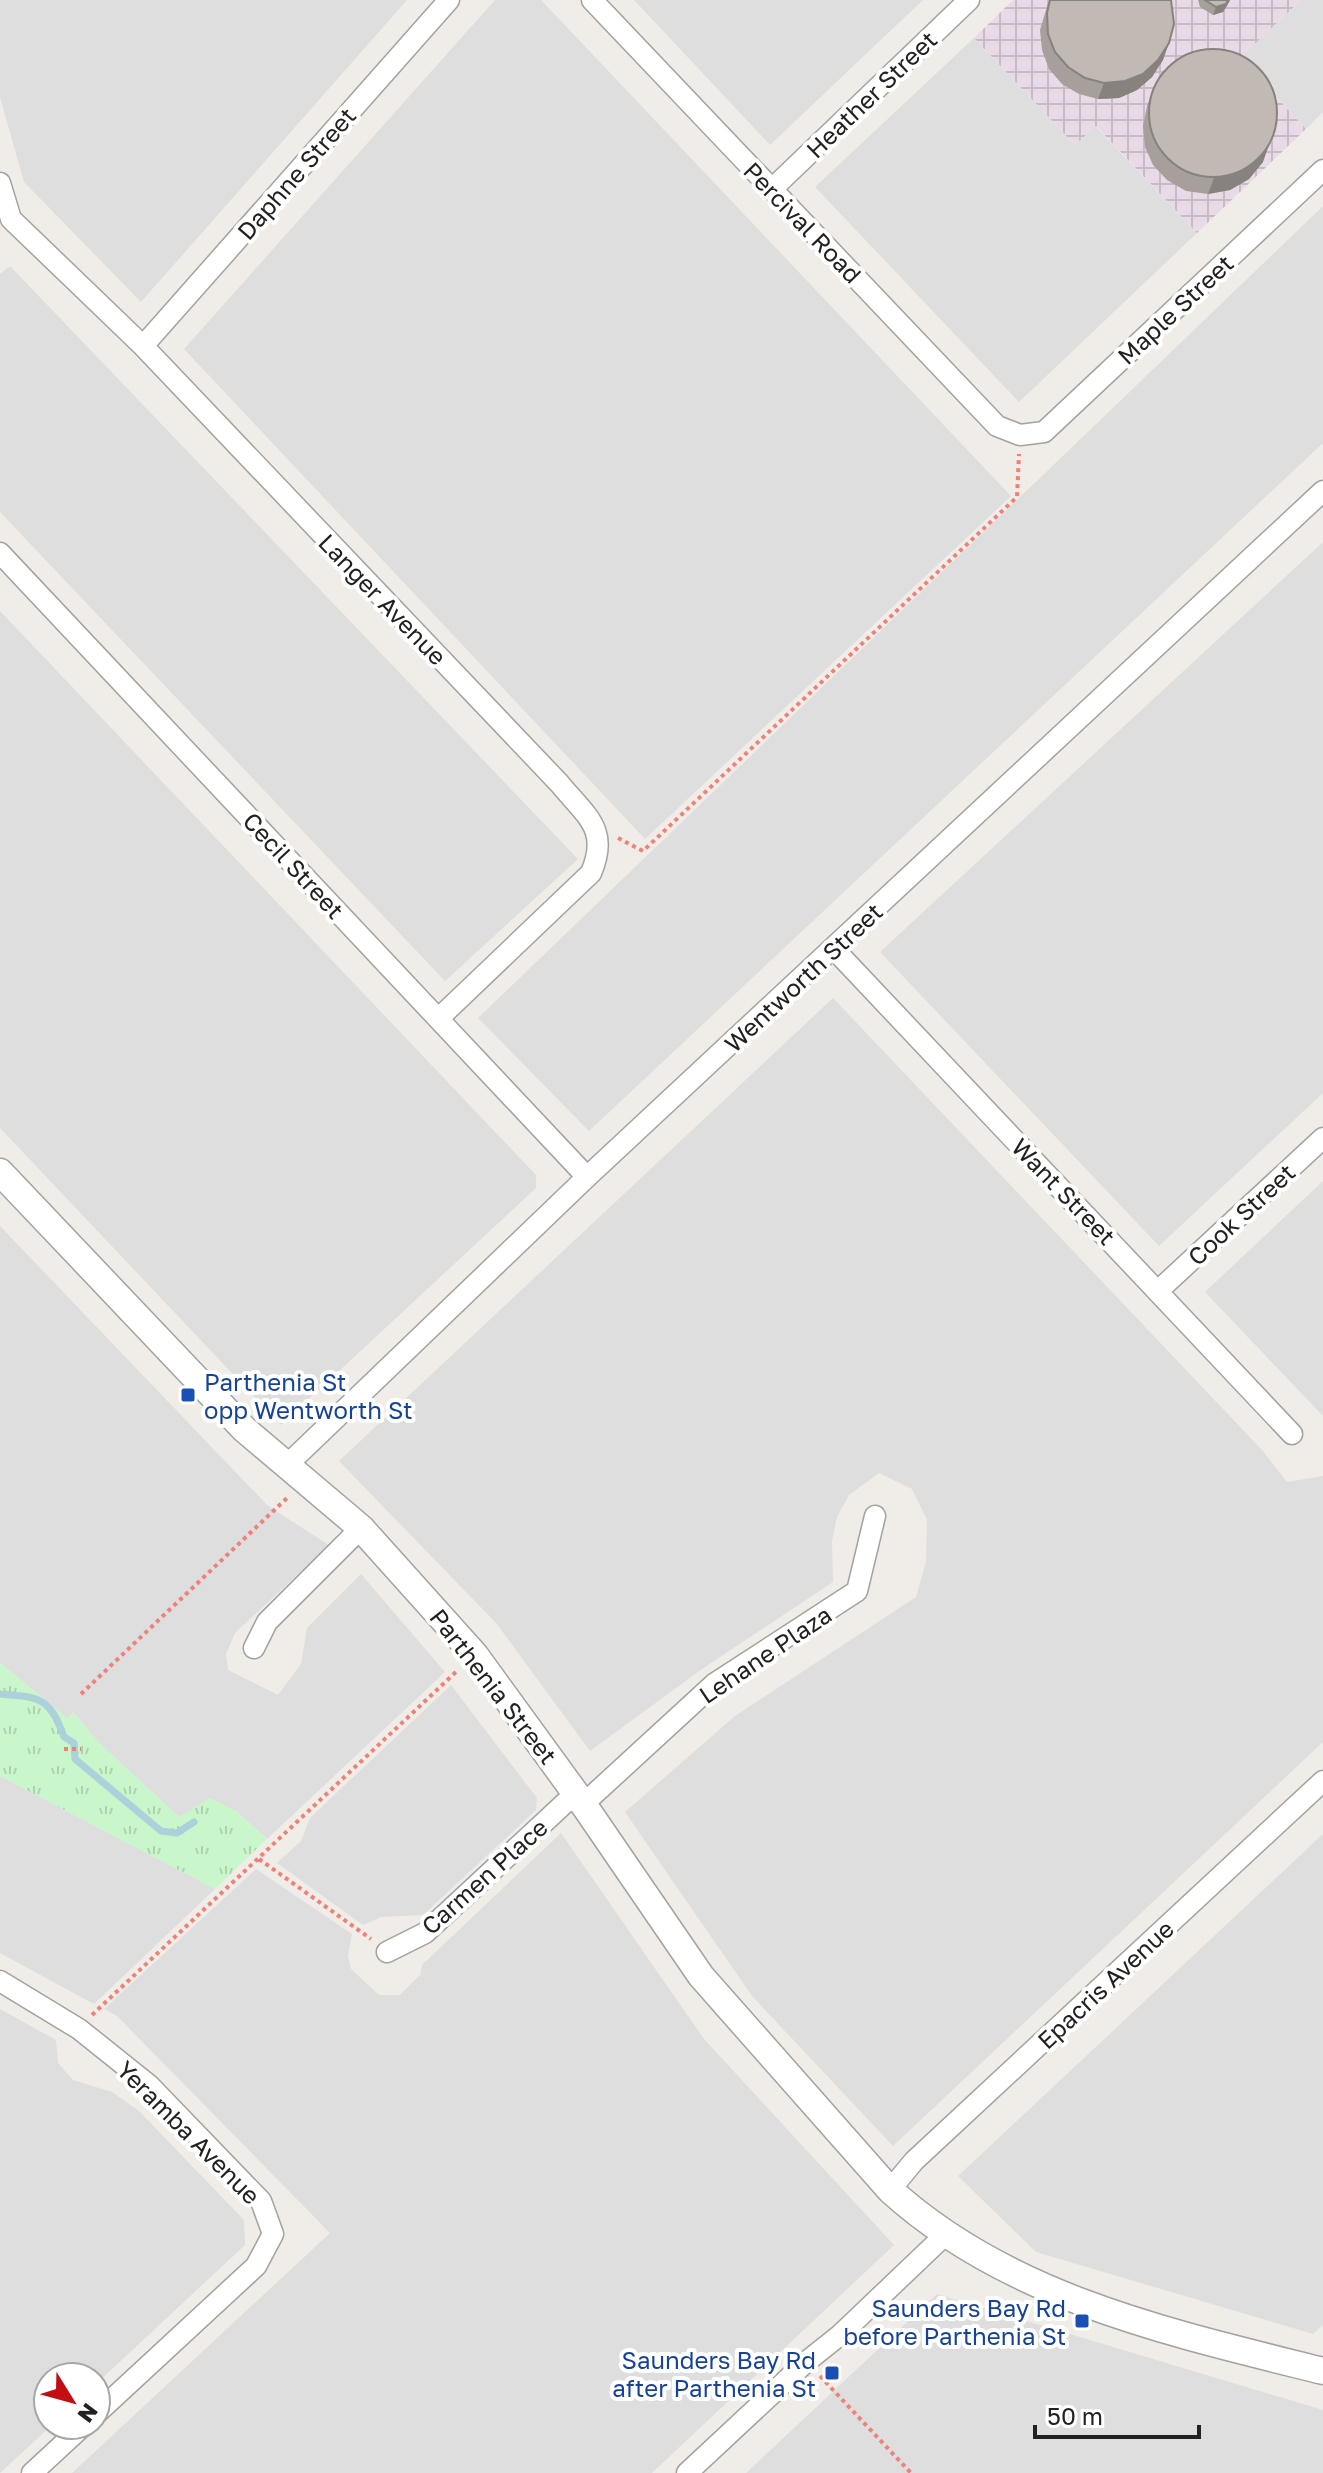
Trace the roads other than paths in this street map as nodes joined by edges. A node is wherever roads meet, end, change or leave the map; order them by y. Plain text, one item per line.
1 (449, 0) edge
2 (592, 0) edge
3 (969, 0) edge
4 (1323, 170) edge
5 (0, 183) edge
6 (772, 189) junction
7 (5, 224) edge
8 (143, 346) junction
9 (1020, 435) joint
10 (1323, 491) edge
11 (0, 553) edge
12 (834, 949) junction
13 (439, 1018) junction
14 (1323, 1138) edge
15 (0, 1172) edge
16 (587, 1177) junction
17 (1159, 1290) junction
18 (1292, 1434) dead end
19 (295, 1473) junction
20 (875, 1516) dead end
21 (361, 1528) junction
22 (254, 1648) dead end
23 (1323, 1781) edge
24 (579, 1798) junction
25 (387, 1952) road end
26 (0, 1981) edge
27 (890, 2190) junction
28 (946, 2234) junction
29 (1323, 2371) edge
30 (112, 2399) edge
31 (67, 2441) edge
32 (32, 2473) edge
33 (687, 2473) edge

1 - 8 street, Daphne Street
2 - 6 street, Percival Road
3 - 6 street, Heather Street
4 - 9 street, Maple Street
5 - 7 street, Langer Avenue
6 - 9 street, Percival Road
7 - 8 street, Langer Avenue
8 - 13 street, Langer Avenue
10 - 12 street, Wentworth Street
11 - 13 street, Cecil Street
12 - 16 street, Wentworth Street
12 - 17 street, Want Street
13 - 16 street, Cecil Street
14 - 17 street, Cook Street
15 - 19 street, Parthenia Street
16 - 19 street, Wentworth Street
17 - 18 street, Want Street
19 - 21 street, Parthenia Street
20 - 24 street, Lehane Plaza
21 - 22 street
21 - 24 street, Parthenia Street
23 - 27 street, Epacris Avenue
24 - 25 street, Carmen Place
24 - 27 street, Parthenia Street
26 - 30 street, Yeramba Avenue
27 - 28 street, Parthenia Street
28 - 29 street, Parthenia Street
28 - 33 street
31 - 32 street

